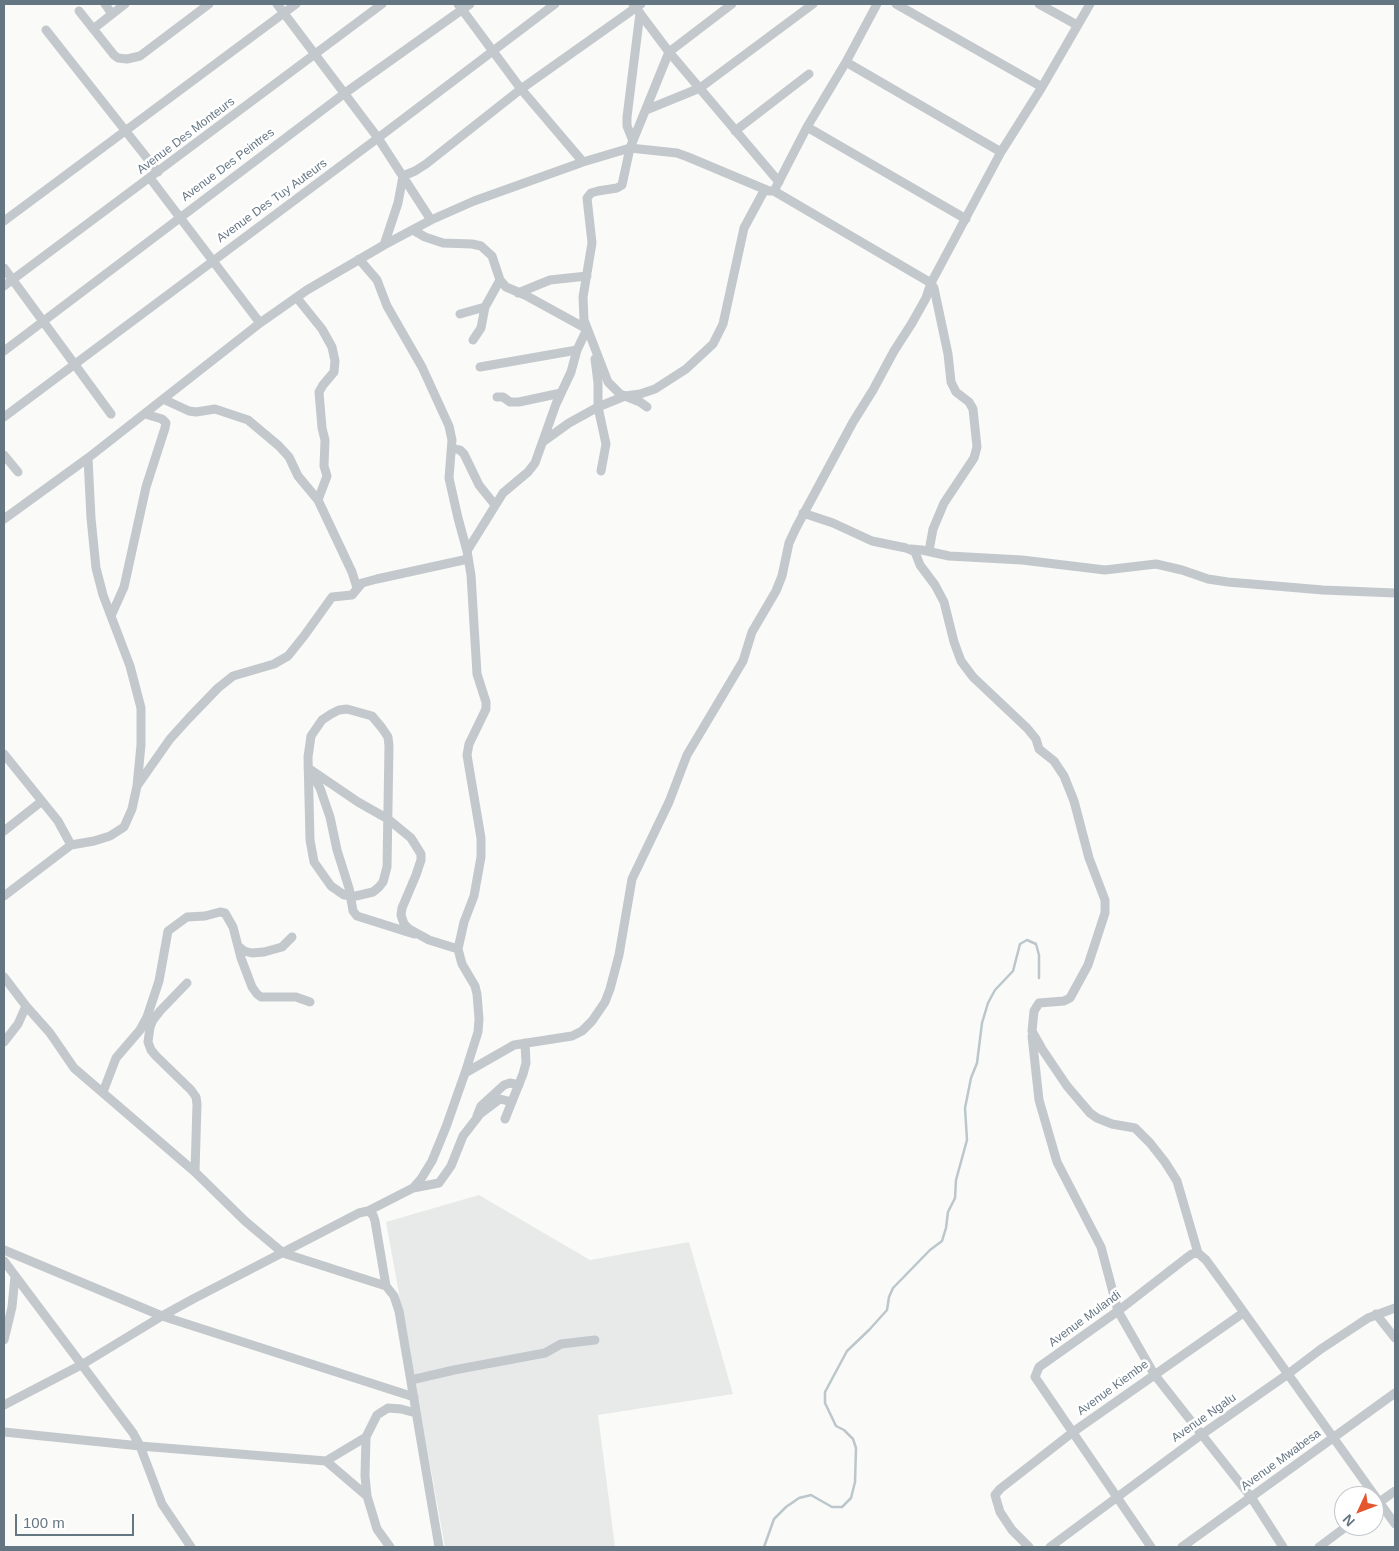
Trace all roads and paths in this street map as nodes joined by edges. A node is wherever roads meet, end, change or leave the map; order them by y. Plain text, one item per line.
1 (105, 4) edge
2 (125, 4) edge
3 (209, 4) edge
4 (277, 4) edge
5 (296, 4) edge
6 (382, 4) edge
7 (470, 4) edge
8 (555, 4) edge
9 (732, 4) edge
10 (813, 4) edge
11 (877, 4) edge
12 (896, 4) edge
13 (1039, 4) edge
14 (1090, 4) edge
15 (460, 7) edge
16 (637, 7) edge
17 (79, 11) dead end
18 (284, 13) junction
19 (112, 14) junction
20 (1077, 24) junction
21 (93, 29) junction
22 (46, 30) dead end
23 (493, 51) junction
24 (668, 52) junction
25 (315, 54) junction
26 (846, 62) junction
27 (810, 74) dead end
28 (1042, 86) junction
29 (700, 88) junction
30 (521, 89) junction
31 (345, 93) junction
32 (646, 110) junction
33 (808, 126) junction
34 (126, 130) junction
35 (735, 131) junction
36 (378, 138) junction
37 (632, 145) junction
38 (1001, 152) junction
39 (582, 162) junction
40 (158, 172) junction
41 (403, 176) junction
42 (150, 178) junction
43 (779, 182) junction
44 (770, 190) junction
45 (180, 218) junction
46 (966, 218) junction
47 (431, 220) junction
48 (4, 221) edge
49 (413, 230) junction
50 (384, 245) junction
51 (359, 259) junction
52 (212, 260) junction
53 (4, 268) edge
54 (586, 276) junction
55 (12, 280) junction
56 (500, 280) junction
57 (931, 283) junction
58 (4, 286) edge
59 (518, 293) junction
60 (297, 298) junction
61 (485, 307) junction
62 (460, 314) dead end
63 (42, 322) junction
64 (260, 323) junction
65 (587, 329) junction
66 (473, 340) dead end
67 (594, 346) junction
68 (577, 350) junction
69 (4, 351) edge
70 (74, 364) junction
71 (480, 366) dead end
72 (561, 393) junction
73 (625, 396) junction
74 (496, 398) dead end
75 (163, 399) junction
76 (598, 407) junction
77 (647, 407) dead end
78 (111, 414) dead end
79 (145, 414) junction
80 (4, 417) edge
81 (544, 441) junction
82 (452, 448) junction
83 (4, 454) edge
84 (88, 458) junction
85 (601, 471) dead end
86 (18, 472) dead end
87 (318, 500) junction
88 (495, 505) junction
89 (803, 513) junction
90 (4, 519) edge
91 (911, 549) junction
92 (929, 551) junction
93 (468, 555) junction
94 (357, 588) junction
95 (1395, 593) edge
96 (111, 616) junction
97 (4, 754) edge
98 (7, 765) edge
99 (308, 768) junction
100 (137, 786) junction
101 (42, 801) junction
102 (388, 819) junction
103 (4, 831) edge
104 (72, 845) junction
105 (4, 896) edge
106 (351, 896) junction
107 (418, 935) junction
108 (292, 937) dead end
109 (238, 946) junction
110 (458, 949) junction
111 (4, 977) edge
112 (187, 983) dead end
113 (310, 1002) dead end
114 (26, 1006) junction
115 (1032, 1031) junction
116 (4, 1042) edge
117 (525, 1043) junction
118 (465, 1073) junction
119 (519, 1085) junction
120 (103, 1092) junction
121 (512, 1102) junction
122 (476, 1118) junction
123 (505, 1119) dead end
124 (195, 1172) junction
125 (413, 1188) junction
126 (368, 1211) junction
127 (4, 1250) edge
128 (283, 1253) junction
129 (1198, 1253) junction
130 (4, 1261) edge
131 (15, 1276) junction
132 (386, 1286) junction
133 (1395, 1308) edge
134 (1118, 1311) junction
135 (1244, 1313) junction
136 (1376, 1314) junction
137 (162, 1316) junction
138 (1395, 1338) edge
139 (4, 1340) edge
140 (595, 1340) dead end
141 (82, 1364) junction
142 (1154, 1374) junction
143 (1288, 1374) junction
144 (412, 1380) junction
145 (1395, 1393) edge
146 (414, 1397) junction
147 (4, 1406) edge
148 (416, 1413) junction
149 (4, 1432) edge
150 (1073, 1432) junction
151 (1201, 1434) junction
152 (366, 1437) junction
153 (1334, 1437) junction
154 (140, 1446) junction
155 (326, 1461) junction
156 (1365, 1486) edge
157 (1395, 1491) edge
158 (367, 1496) junction
159 (1116, 1497) junction
160 (1251, 1497) junction
161 (1384, 1499) edge
162 (1384, 1512) edge
163 (1395, 1524) edge
164 (1334, 1536) edge
165 (191, 1547) edge
166 (390, 1547) edge
167 (439, 1547) edge
168 (1029, 1547) edge
169 (1050, 1547) edge
170 (1151, 1547) edge
171 (1182, 1547) edge
172 (1283, 1547) edge
173 (1319, 1547) edge

1 - 19 street
2 - 19 street
3 - 21 street
4 - 18 street
5 - 18 street
6 - 25 street, Avenue Des Monteurs
7 - 15 street, Avenue Des Peintres
8 - 23 street, Avenue Des Tuy Auteurs
9 - 24 street
10 - 29 street
11 - 26 street
12 - 28 street
13 - 20 street
14 - 20 street
15 - 23 street
15 - 31 street, Avenue Des Peintres
16 - 24 street
16 - 30 street
16 - 37 street
17 - 21 street
18 - 25 street
18 - 34 street
19 - 21 street
20 - 28 street
22 - 34 street
23 - 30 street
23 - 36 street, Avenue Des Tuy Auteurs
24 - 29 street
24 - 32 street
25 - 31 street
25 - 40 street, Avenue Des Monteurs
26 - 33 street
26 - 38 street
27 - 35 street
28 - 38 street
29 - 32 street
29 - 35 street
30 - 39 street
30 - 41 street
31 - 36 street
31 - 45 street, Avenue Des Peintres
32 - 37 street
33 - 43 street
33 - 46 street
34 - 40 street
34 - 48 street
35 - 43 street
36 - 41 street
36 - 52 street, Avenue Des Tuy Auteurs
37 - 39 street
37 - 44 street
37 - 54 street
38 - 46 street
39 - 47 street
40 - 42 street, Avenue Des Monteurs
41 - 47 street
41 - 50 street
42 - 45 street
42 - 55 street, Avenue Des Monteurs
43 - 44 street
44 - 57 street
44 - 73 street
45 - 52 street
45 - 63 street, Avenue Des Peintres
46 - 57 street
47 - 49 street
49 - 50 street
49 - 56 street
50 - 51 street
51 - 60 street
51 - 82 street
52 - 64 street
52 - 70 street, Avenue Des Tuy Auteurs
53 - 55 street
54 - 59 street
54 - 65 street
55 - 58 street, Avenue Des Monteurs
55 - 63 street
56 - 59 street
56 - 61 street
57 - 89 street
57 - 92 street
59 - 65 street
60 - 64 street
60 - 87 street
61 - 62 street
61 - 66 street
63 - 69 street, Avenue Des Peintres
63 - 70 street
64 - 75 street
65 - 67 street
65 - 68 street
67 - 73 street
67 - 76 street
68 - 71 street
68 - 72 street
70 - 78 street
70 - 80 street, Avenue Des Tuy Auteurs
72 - 74 street
72 - 81 street
73 - 76 street
73 - 77 street
75 - 79 street
75 - 87 street
76 - 81 street
76 - 85 street
79 - 84 street
79 - 96 street
81 - 88 street
82 - 88 street
82 - 93 street
83 - 86 street
84 - 90 street
84 - 96 street
87 - 94 street
88 - 93 street
89 - 91 street
89 - 117 street
91 - 92 street
91 - 115 street
92 - 95 street
93 - 94 street
93 - 110 street
94 - 100 street
96 - 100 street
97 - 98 street
98 - 101 street
99 - 102 street
99 - 102 street
99 - 106 street
99 - 106 street
100 - 104 street
101 - 103 street
101 - 104 street
102 - 106 street
102 - 107 street
104 - 105 street
106 - 107 street
107 - 110 street
108 - 109 street
109 - 113 street
109 - 120 street
110 - 118 street
111 - 114 street
112 - 124 street
114 - 116 street
114 - 120 street
115 - 129 street
115 - 134 street
117 - 118 street
117 - 119 street
118 - 125 street
119 - 121 street
119 - 122 street
120 - 124 street
121 - 122 street
121 - 123 street
122 - 125 street
124 - 128 street
125 - 126 street
126 - 128 street
126 - 132 street
127 - 137 street
128 - 132 street
128 - 137 street
129 - 134 street, Avenue Mulandi
129 - 135 street
130 - 131 street
131 - 139 street
131 - 141 street
132 - 144 street
133 - 136 street, Avenue Ngalu
134 - 142 street
134 - 150 street, Avenue Mulandi
135 - 142 street, Avenue Kiembe
135 - 143 street
136 - 138 street
136 - 143 street, Avenue Ngalu
137 - 141 street
137 - 146 street
140 - 144 street
141 - 147 street
141 - 154 street
142 - 150 street, Avenue Kiembe
142 - 151 street
143 - 151 street, Avenue Ngalu
143 - 153 street
144 - 146 street
145 - 153 street, Avenue Mwabesa
146 - 148 street
148 - 152 street
148 - 167 street
149 - 154 street
150 - 159 street, Avenue Mulandi
150 - 168 street, Avenue Kiembe
151 - 159 street, Avenue Ngalu
151 - 160 street
152 - 155 street
152 - 158 street
153 - 156 street
153 - 160 street, Avenue Mwabesa
154 - 155 street
154 - 165 street
155 - 158 street
157 - 161 street
158 - 166 street
159 - 169 street, Avenue Ngalu
159 - 170 street, Avenue Mulandi
160 - 171 street, Avenue Mwabesa
160 - 172 street
162 - 163 street
164 - 173 street

